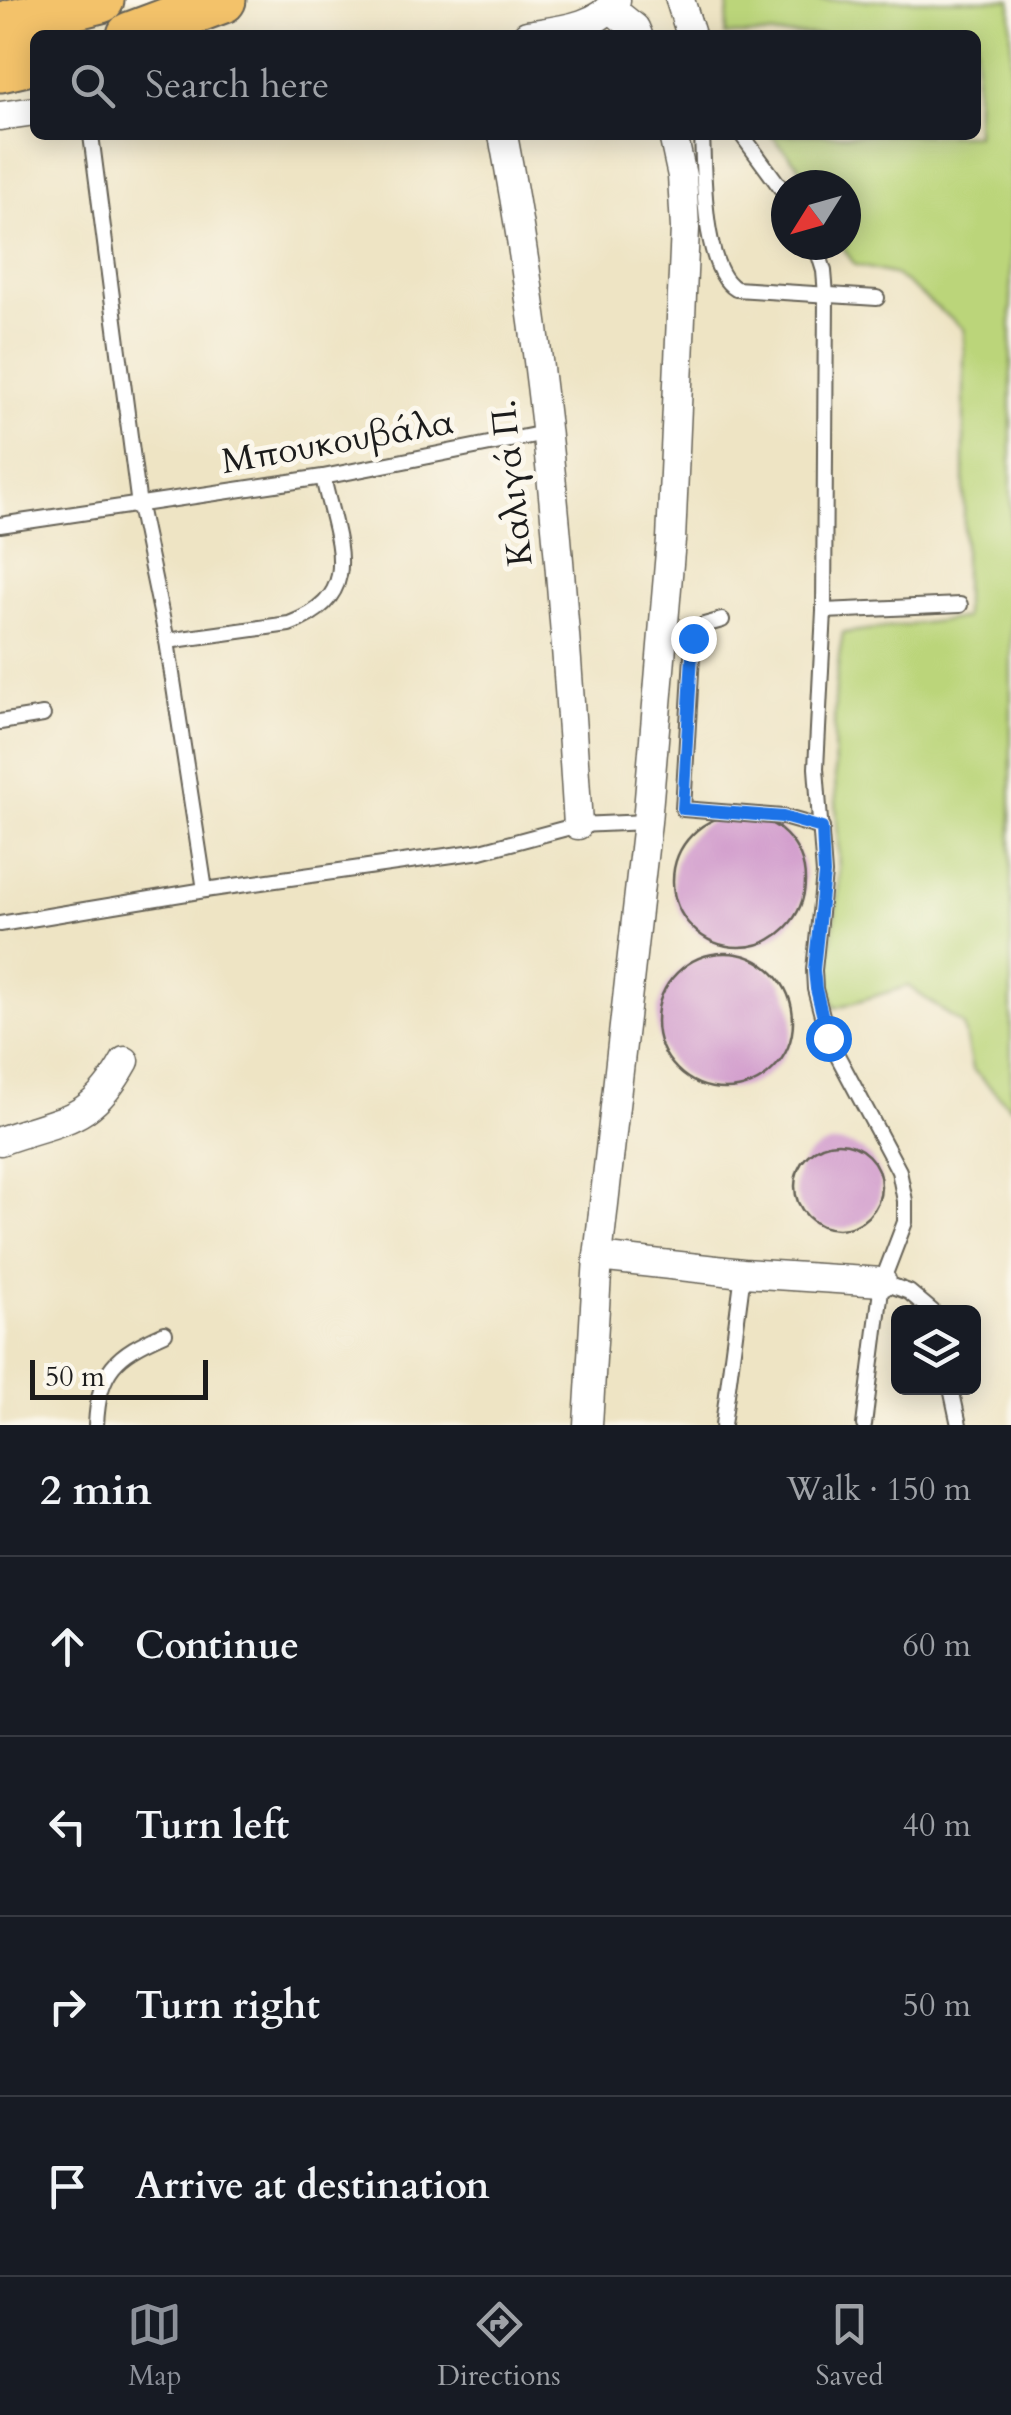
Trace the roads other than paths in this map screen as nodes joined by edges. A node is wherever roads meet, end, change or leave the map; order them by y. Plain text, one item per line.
1 (101, 0) edge
2 (224, 0) edge
3 (680, 0) edge
4 (613, 4) edge
5 (0, 25) edge
6 (143, 30) edge
7 (554, 30) edge
8 (636, 30) edge
9 (689, 30) edge
10 (30, 62) edge
11 (0, 69) edge
12 (30, 111) edge
13 (0, 116) edge
14 (93, 140) edge
15 (503, 140) edge
16 (674, 140) edge
17 (702, 140) edge
18 (746, 140) edge
19 (771, 175) edge
20 (821, 260) edge
21 (826, 295) junction
22 (877, 298) dead end
23 (545, 433) junction
24 (324, 477) junction
25 (138, 506) junction
26 (0, 525) edge
27 (960, 605) dead end
28 (824, 611) junction
29 (722, 620) dead end
30 (166, 641) junction
31 (43, 715) dead end
32 (0, 722) edge
33 (647, 822) junction
34 (578, 825) junction
35 (822, 828) junction
36 (205, 890) junction
37 (0, 924) edge
38 (126, 1062) dead end
39 (0, 1140) edge
40 (598, 1257) junction
41 (743, 1273) junction
42 (882, 1282) junction
43 (925, 1305) edge
44 (165, 1333) dead end
45 (953, 1395) edge
46 (96, 1425) edge
47 (588, 1425) edge
48 (723, 1425) edge
49 (864, 1425) edge
50 (960, 1425) edge

1 - 5 main road
2 - 6 main road
3 - 9 street
4 - 7 street
4 - 8 street
10 - 11 main road
12 - 13 street
14 - 25 lane
15 - 23 street, Καλιγά Π.
16 - 33 street
17 - 21 lane
18 - 19 lane
20 - 21 lane
21 - 22 lane
21 - 28 lane
23 - 24 lane, Μπουκουβάλα
23 - 34 street, Καλιγά Π.
24 - 25 lane, Μπουκουβάλα
24 - 30 lane
25 - 26 lane, Μπουκουβάλα
25 - 30 lane
27 - 28 lane
28 - 35 lane
29 - 35 lane
30 - 36 lane
31 - 32 lane
33 - 34 lane
33 - 40 street
34 - 36 lane
35 - 42 lane
36 - 37 lane
38 - 39 street
40 - 41 street
40 - 47 street
41 - 42 street
41 - 48 lane
42 - 43 lane
42 - 49 lane
44 - 46 lane
45 - 50 lane

